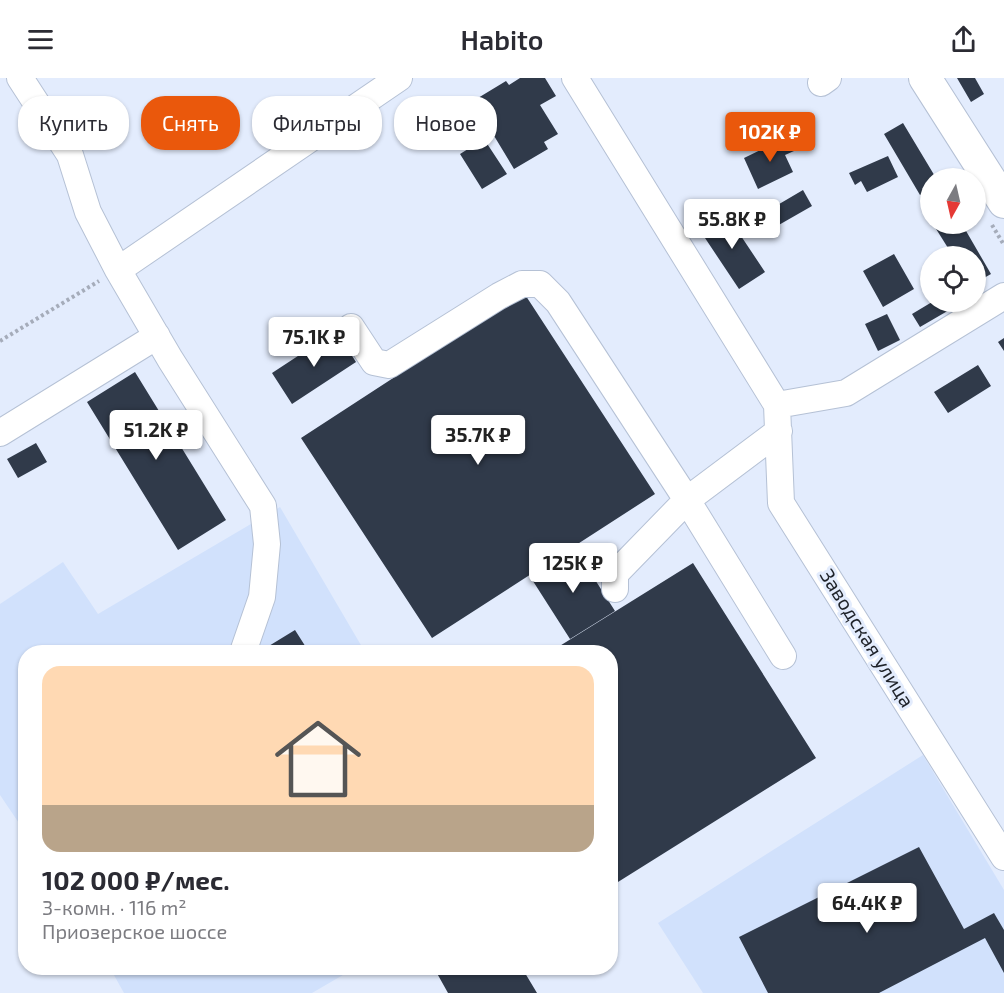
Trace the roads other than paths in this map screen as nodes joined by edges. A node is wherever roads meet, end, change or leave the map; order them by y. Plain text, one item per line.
1 (20, 78) edge
2 (399, 78) edge
3 (575, 78) edge
4 (926, 78) edge
5 (1004, 202) edge
6 (118, 270) junction
7 (1004, 296) edge
8 (351, 327) dead end
9 (157, 336) junction
10 (777, 405) junction
11 (779, 431) junction
12 (0, 433) edge
13 (687, 500) junction
14 (615, 589) dead end
15 (245, 645) edge
16 (783, 656) dead end
17 (1004, 856) edge

1 - 6 street
2 - 6 street
3 - 10 street
4 - 5 main road
6 - 9 street
7 - 10 street
8 - 13 street
9 - 12 street
9 - 15 street
10 - 11 street, Заводская улица
11 - 13 street
11 - 17 street, Заводская улица
13 - 14 street
13 - 16 street

